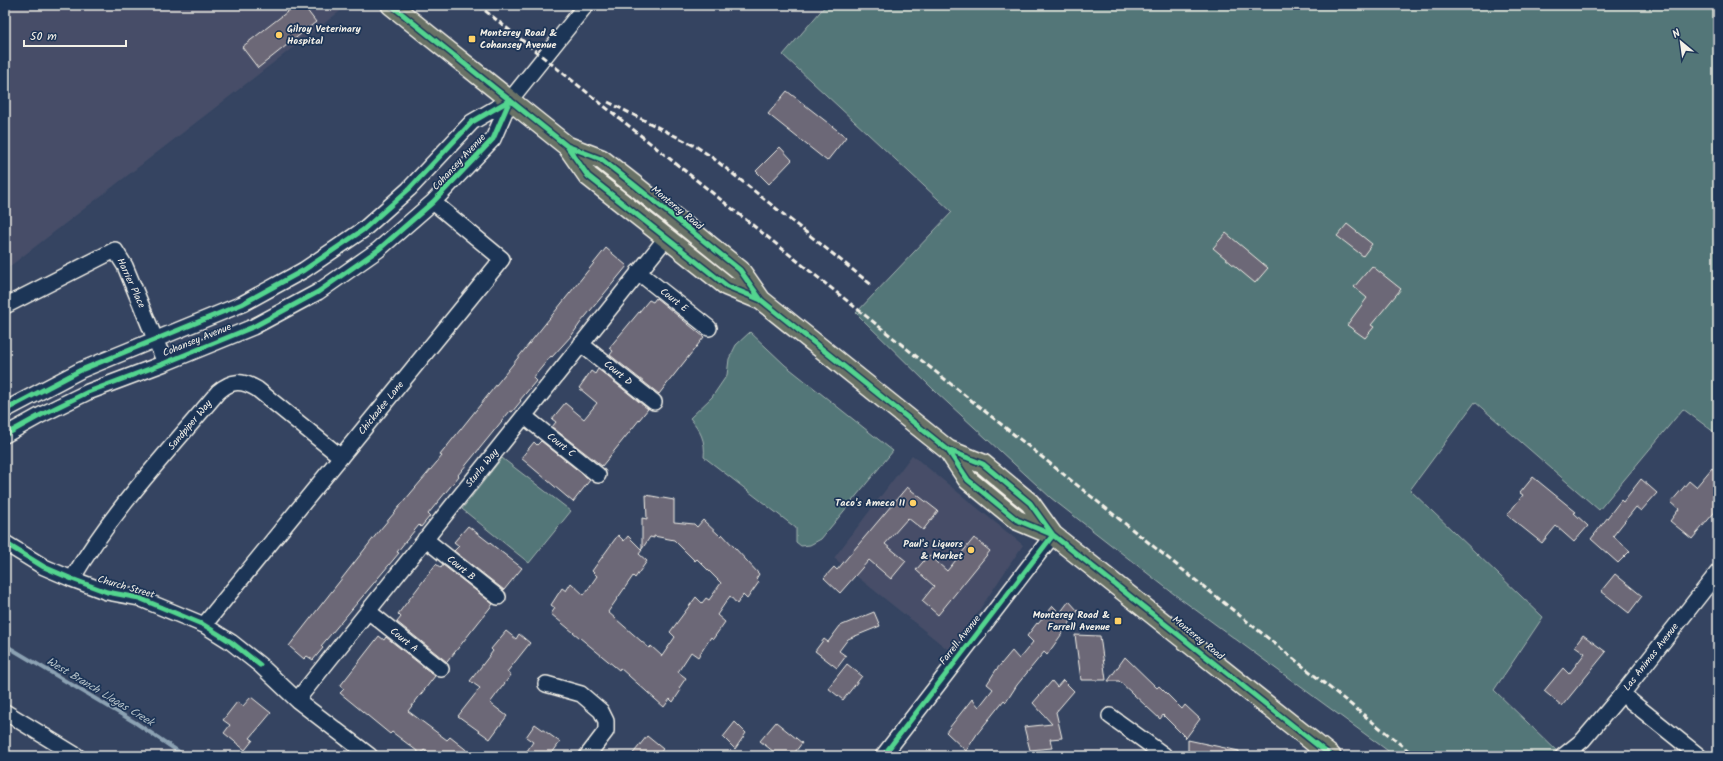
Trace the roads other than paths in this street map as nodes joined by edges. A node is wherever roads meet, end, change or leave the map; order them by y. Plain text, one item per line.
1 (392, 5) edge
2 (586, 5) edge
3 (510, 100) junction
4 (567, 146) junction
5 (433, 202) junction
6 (667, 237) junction
7 (638, 272) junction
8 (761, 300) junction
9 (5, 306) edge
10 (709, 328) dead end
11 (156, 339) junction
12 (581, 344) junction
13 (165, 363) junction
14 (654, 402) dead end
15 (5, 410) edge
16 (524, 416) junction
17 (5, 435) edge
18 (341, 457) junction
19 (598, 475) dead end
20 (1053, 534) junction
21 (425, 539) junction
22 (5, 543) edge
23 (1718, 572) edge
24 (72, 579) junction
25 (498, 597) dead end
26 (368, 611) junction
27 (204, 625) junction
28 (441, 669) dead end
29 (546, 684) dead end
30 (1622, 694) junction
31 (297, 700) junction
32 (5, 712) edge
33 (1110, 716) dead end
34 (1583, 740) junction
35 (1163, 755) edge
36 (77, 756) edge
37 (370, 756) edge
38 (587, 756) edge
39 (882, 756) edge
40 (1331, 756) edge
41 (1563, 756) edge
42 (1574, 756) edge
43 (1699, 756) edge

1 - 3 main road, Monterey Road
2 - 3 street, Cohansey Avenue
3 - 4 main road, Monterey Road
3 - 5 street, Cohansey Avenue
3 - 11 street, Cohansey Avenue
4 - 6 main road, Monterey Road
4 - 8 main road, Monterey Road
5 - 13 street, Cohansey Avenue
5 - 18 street, Chickadee Lane
6 - 7 street, Sturla Way
6 - 8 main road, Monterey Road
7 - 10 street, Court E
7 - 12 street, Sturla Way
8 - 20 main road, Monterey Road
9 - 11 street, Harrier Place
11 - 13 street, Harrier Place
11 - 15 street, Cohansey Avenue
12 - 14 street, Court D
12 - 16 street, Sturla Way
13 - 17 street, Cohansey Avenue
16 - 19 street, Court C
16 - 21 street, Sturla Way
18 - 24 street, Sandpiper Way
18 - 27 street, Chickadee Lane
20 - 39 street, Farrell Avenue
20 - 40 main road, Monterey Road
21 - 25 street, Court B
21 - 26 street, Sturla Way
22 - 24 street, Church Street
23 - 30 street, Las Animas Avenue
24 - 27 street, Church Street
26 - 28 street, Court A
26 - 31 street, Sturla Way
27 - 31 street, Church Street
29 - 38 street
30 - 34 street, Las Animas Avenue
30 - 43 street
31 - 37 street, Church Street
32 - 36 street
33 - 35 street
34 - 41 street, Las Animas Avenue
34 - 42 street, Las Animas Avenue

